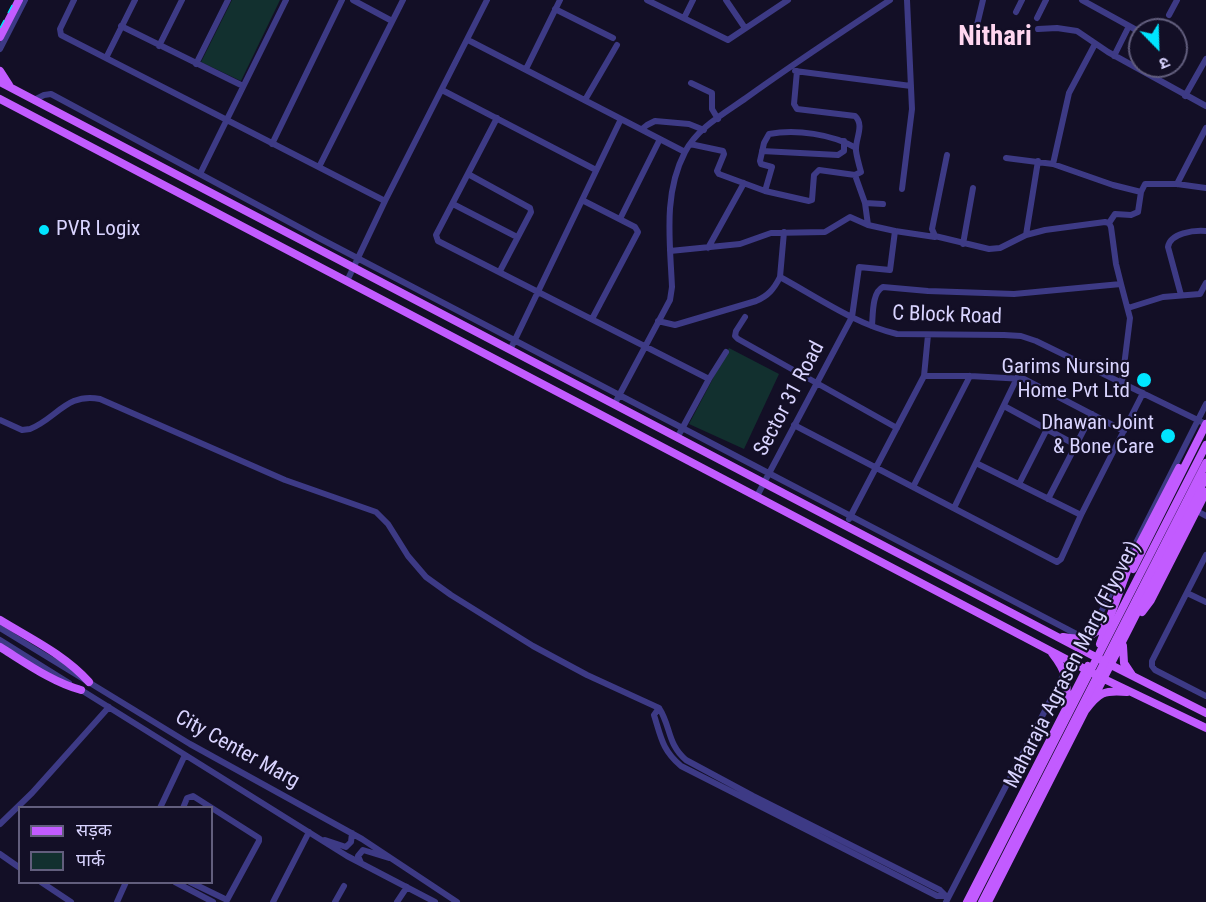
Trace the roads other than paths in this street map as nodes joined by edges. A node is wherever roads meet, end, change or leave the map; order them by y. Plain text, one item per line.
1 (19, 0) edge
2 (25, 0) edge
3 (74, 0) edge
4 (135, 0) edge
5 (182, 0) edge
6 (228, 0) edge
7 (286, 0) edge
8 (342, 0) edge
9 (353, 0) edge
10 (403, 0) edge
11 (487, 0) edge
12 (560, 0) edge
13 (648, 0) edge
14 (693, 0) edge
15 (726, 0) edge
16 (786, 0) edge
17 (890, 0) edge
18 (906, 0) edge
19 (983, 0) edge
20 (1022, 0) edge
21 (1046, 0) edge
22 (1082, 0) edge
23 (1177, 0) edge
24 (555, 9) junction
25 (1016, 12) dead end
26 (1169, 15) dead end
27 (684, 18) junction
28 (1037, 18) dead end
29 (392, 21) junction
30 (1128, 25) edge
31 (122, 27) junction
32 (745, 28) junction
33 (1128, 28) edge
34 (976, 29) dead end
35 (1038, 29) dead end
36 (0, 37) edge
37 (613, 38) dead end
38 (468, 40) junction
39 (1095, 44) junction
40 (617, 45) dead end
41 (159, 46) junction
42 (0, 50) edge
43 (1114, 56) junction
44 (106, 58) junction
45 (1206, 59) edge
46 (196, 64) junction
47 (526, 69) junction
48 (786, 69) junction
49 (0, 71) edge
50 (797, 71) junction
51 (0, 82) edge
52 (691, 82) dead end
53 (243, 86) junction
54 (911, 86) junction
55 (11, 88) junction
56 (442, 90) junction
57 (1185, 96) junction
58 (2, 100) edge
59 (34, 100) junction
60 (585, 100) junction
61 (1206, 106) edge
62 (497, 118) junction
63 (621, 119) junction
64 (718, 119) junction
65 (226, 120) junction
66 (1206, 128) edge
67 (642, 129) junction
68 (704, 130) junction
69 (660, 139) junction
70 (844, 141) junction
71 (272, 144) junction
72 (690, 144) junction
73 (856, 148) junction
74 (762, 151) junction
75 (685, 152) junction
76 (947, 155) dead end
77 (1006, 158) dead end
78 (1038, 161) junction
79 (1053, 164) junction
80 (319, 167) junction
81 (596, 170) junction
82 (200, 174) junction
83 (468, 174) junction
84 (855, 175) junction
85 (744, 183) junction
86 (1177, 184) junction
87 (973, 188) dead end
88 (1206, 188) edge
89 (902, 189) dead end
90 (765, 191) junction
91 (1141, 192) junction
92 (582, 200) junction
93 (385, 201) junction
94 (866, 202) junction
95 (453, 204) junction
96 (883, 204) dead end
97 (620, 219) junction
98 (1109, 223) junction
99 (868, 225) junction
100 (895, 231) junction
101 (1206, 231) edge
102 (784, 232) junction
103 (1026, 234) junction
104 (517, 237) junction
105 (935, 237) junction
106 (963, 244) junction
107 (708, 248) junction
108 (670, 251) junction
109 (358, 258) junction
110 (353, 268) junction
111 (500, 271) junction
112 (780, 277) junction
113 (347, 281) junction
114 (1206, 283) edge
115 (1121, 284) junction
116 (538, 291) junction
117 (1180, 295) junction
118 (1128, 308) junction
119 (745, 317) dead end
120 (852, 317) junction
121 (592, 319) junction
122 (658, 321) junction
123 (872, 326) junction
124 (928, 335) junction
125 (516, 339) junction
126 (645, 346) junction
127 (510, 350) junction
128 (726, 352) dead end
129 (970, 375) junction
130 (924, 376) junction
131 (1017, 378) junction
132 (709, 379) junction
133 (1122, 382) junction
134 (816, 383) junction
135 (1143, 393) junction
136 (620, 394) junction
137 (1206, 404) edge
138 (614, 405) junction
139 (1004, 406) junction
140 (1092, 414) junction
141 (0, 420) edge
142 (1203, 421) edge
143 (794, 425) junction
144 (682, 427) junction
145 (897, 428) junction
146 (1047, 429) junction
147 (1124, 431) junction
148 (677, 438) junction
149 (1076, 445) junction
150 (1206, 445) edge
151 (1206, 462) edge
152 (976, 463) junction
153 (876, 468) junction
154 (769, 473) junction
155 (1206, 477) edge
156 (763, 483) junction
157 (1019, 484) junction
158 (913, 487) junction
159 (1206, 492) edge
160 (757, 496) junction
161 (1048, 499) junction
162 (954, 508) junction
163 (1197, 511) junction
164 (1081, 515) junction
165 (850, 516) junction
166 (1206, 516) edge
167 (845, 526) junction
168 (1206, 555) edge
169 (1187, 593) junction
170 (1206, 602) edge
171 (0, 620) edge
172 (1107, 624) junction
173 (0, 628) edge
174 (1054, 635) junction
175 (1088, 636) junction
176 (1125, 636) junction
177 (0, 640) edge
178 (0, 647) edge
179 (1047, 649) junction
180 (1090, 655) junction
181 (1112, 666) junction
182 (1083, 667) junction
183 (1064, 674) junction
184 (1132, 676) junction
185 (1104, 679) junction
186 (89, 682) junction
187 (81, 690) junction
188 (1134, 692) junction
189 (1206, 696) edge
190 (1092, 701) junction
191 (109, 707) junction
192 (1065, 711) junction
193 (1206, 713) edge
194 (1206, 728) edge
195 (185, 755) junction
196 (19, 806) edge
197 (160, 806) edge
198 (183, 806) edge
199 (209, 806) edge
200 (18, 807) edge
201 (213, 808) edge
202 (0, 824) edge
203 (309, 832) junction
204 (352, 833) junction
205 (318, 838) junction
206 (0, 854) edge
207 (392, 858) junction
208 (361, 864) junction
209 (18, 867) edge
210 (44, 884) edge
211 (125, 884) edge
212 (179, 884) edge
213 (194, 884) edge
214 (344, 886) dead end
215 (407, 887) junction
216 (946, 899) edge
217 (71, 902) edge
218 (117, 902) edge
219 (211, 902) edge
220 (273, 902) edge
221 (335, 902) edge
222 (397, 902) edge
223 (435, 902) edge
224 (457, 902) edge
225 (967, 902) edge
226 (972, 902) edge
227 (982, 902) edge
228 (988, 902) edge

1 - 36 main road
2 - 42 street
3 - 44 street
4 - 31 street
5 - 41 street
6 - 46 street
7 - 53 street
8 - 71 street
9 - 29 street
10 - 29 street
11 - 38 street
12 - 24 street
13 - 27 street
14 - 27 street
15 - 32 street
16 - 32 street
17 - 48 street
18 - 54 street
19 - 34 street
20 - 25 street
21 - 28 street
22 - 30 street
23 - 26 street
24 - 37 street
24 - 47 street
27 - 32 street
29 - 80 street
31 - 41 street
31 - 44 street
33 - 43 street
35 - 39 street
38 - 47 street
38 - 56 street
39 - 43 street
39 - 79 street
40 - 60 street
41 - 46 street
43 - 57 street
44 - 65 street
45 - 57 street
46 - 53 street
47 - 60 street
48 - 50 street
48 - 64 street
49 - 55 main road
50 - 54 street
50 - 73 street
51 - 55 main road
52 - 64 street
53 - 65 street
54 - 89 street
55 - 59 main road
56 - 62 street
56 - 93 street
57 - 61 street
58 - 113 main road
59 - 82 street
59 - 110 main road
60 - 63 street
62 - 81 street
62 - 83 street
63 - 67 street
63 - 81 street
64 - 68 street
65 - 71 street
65 - 82 street
66 - 86 street
67 - 68 street
67 - 69 street
68 - 72 street
69 - 75 street
69 - 97 street
70 - 73 street
70 - 74 street
70 - 74 street
71 - 80 street
72 - 75 street
72 - 85 street
73 - 84 street
74 - 90 street
75 - 108 street
76 - 105 street
77 - 78 street
78 - 79 street
78 - 103 street
79 - 91 street
80 - 93 street
81 - 92 street
82 - 109 street
83 - 95 street
83 - 104 street
84 - 90 street
84 - 94 street
85 - 90 street
85 - 107 street
86 - 88 street
86 - 91 street
87 - 106 street
91 - 98 street
92 - 97 street
92 - 116 street
93 - 109 street
94 - 96 street
94 - 99 street
95 - 104 street
95 - 111 street
97 - 121 street
98 - 103 street
98 - 115 street
99 - 100 street
99 - 102 street
100 - 105 street
100 - 120 street
101 - 117 street
102 - 107 street
102 - 112 street
103 - 106 street
104 - 111 street
105 - 106 street
107 - 108 street
108 - 122 street
109 - 110 street
109 - 125 street
110 - 113 street
110 - 127 main road
111 - 116 street
112 - 120 street, C Block Road
112 - 122 street
113 - 160 main road
114 - 117 street
115 - 118 street
115 - 123 street
116 - 121 street
116 - 125 street
117 - 118 street
118 - 133 street
119 - 134 street
120 - 123 street, C Block Road
120 - 134 street, Sector 31 Road
121 - 126 street
122 - 126 street
123 - 124 street, C Block Road
124 - 130 street
124 - 133 street, C Block Road
125 - 127 street
125 - 136 street
126 - 132 street
126 - 136 street
127 - 138 main road
128 - 132 street
129 - 130 street
129 - 131 street
129 - 158 street
130 - 145 street
131 - 139 street
131 - 140 street
132 - 144 street
133 - 135 street, C Block Road
134 - 143 street, Sector 31 Road
134 - 145 street
135 - 142 street, C Block Road
135 - 147 street
136 - 138 street
136 - 144 street
137 - 142 street
138 - 148 main road
139 - 146 street
139 - 152 street
140 - 147 street
140 - 149 street
141 - 216 street
142 - 172 main road, bridge
142 - 172 main road
142 - 175 street
143 - 153 street
143 - 154 street, Sector 31 Road
144 - 148 street
144 - 154 street
145 - 153 street
146 - 149 street
146 - 157 street
147 - 164 street
148 - 156 main road
149 - 161 street
150 - 226 main road, Maharaja Agrasen Marg (Flyover), bridge
151 - 227 main road, Maharaja Agrasen Marg (Flyover), bridge
152 - 157 street
152 - 162 street
153 - 158 street
153 - 165 street
154 - 156 street, Sector 31 Road
154 - 165 street
155 - 176 main road
156 - 160 street, Sector 31 Road
156 - 167 main road
157 - 161 street
158 - 162 street
159 - 163 main road
160 - 179 main road
161 - 164 street
162 - 164 street
163 - 166 street
163 - 176 main road
165 - 167 street
165 - 175 street
167 - 174 main road
168 - 169 street
169 - 170 street
169 - 189 street
171 - 186 main road
172 - 175 main road
172 - 180 main road
173 - 186 street, City Center Marg
174 - 175 main road
174 - 180 main road
176 - 181 main road
176 - 184 main road
177 - 187 street, City Center Marg
178 - 187 main road
179 - 182 main road
179 - 183 main road
180 - 181 main road
180 - 182 main road
181 - 184 main road
181 - 185 main road
182 - 185 main road
182 - 192 main road
183 - 192 main road
183 - 216 street
184 - 193 main road
185 - 188 main road
185 - 190 main road
186 - 204 street, City Center Marg
187 - 191 street, City Center Marg
188 - 190 main road
188 - 194 main road
190 - 228 main road
191 - 195 street, City Center Marg
191 - 196 street
192 - 225 main road
195 - 197 street
195 - 203 street, City Center Marg
198 - 199 street
200 - 202 street
201 - 213 street
203 - 205 street, City Center Marg
203 - 220 street
204 - 205 street
204 - 207 street, City Center Marg
205 - 208 street, City Center Marg
206 - 209 street
207 - 208 street
207 - 224 street, City Center Marg
208 - 215 street, City Center Marg
210 - 217 street
211 - 218 street
212 - 219 street
214 - 221 street
215 - 222 street
215 - 223 street, City Center Marg

